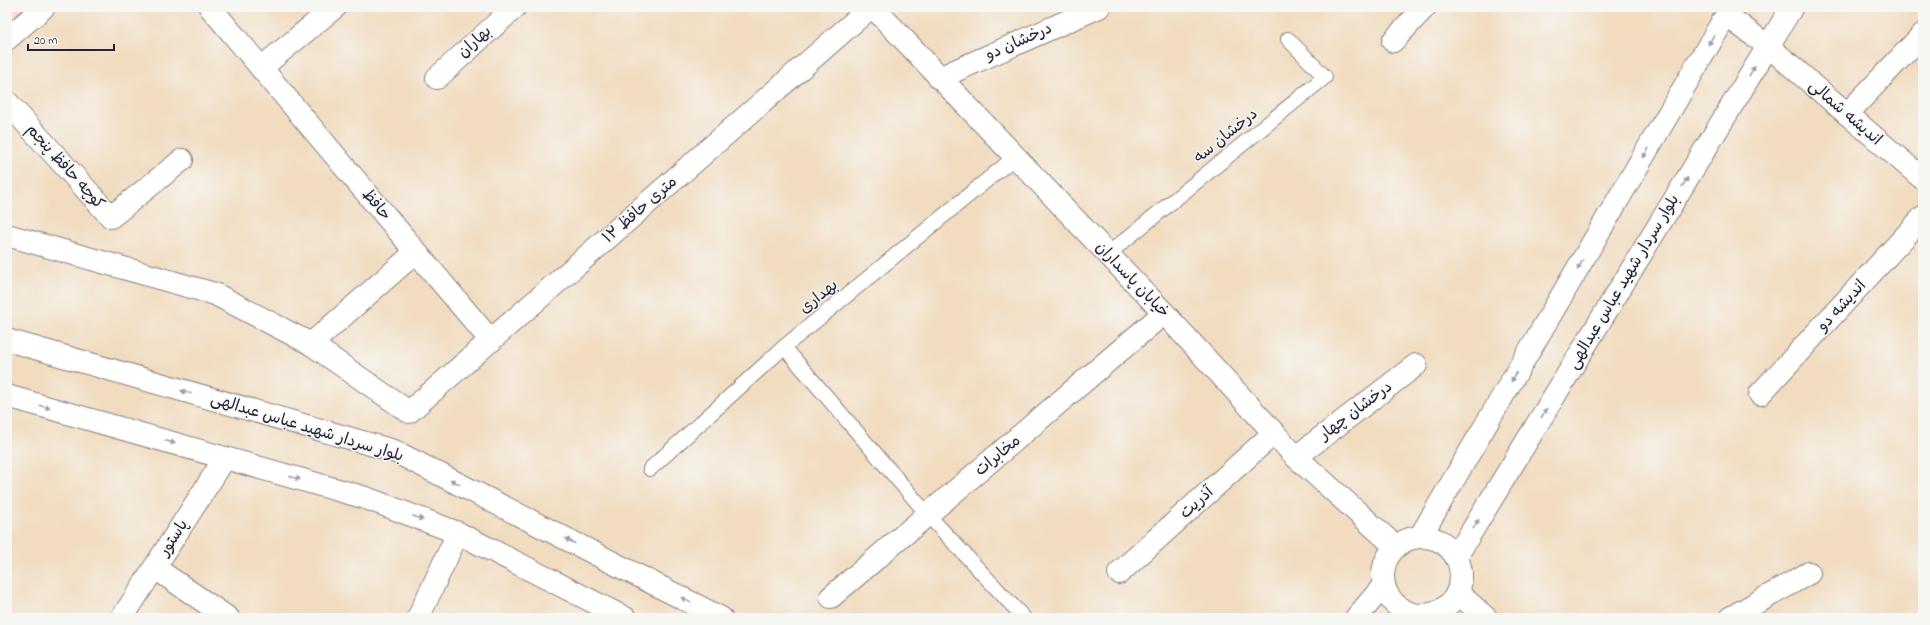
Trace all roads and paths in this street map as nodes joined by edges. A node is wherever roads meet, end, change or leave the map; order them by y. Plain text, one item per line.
1 (44, 7) edge
2 (210, 7) edge
3 (335, 7) edge
4 (872, 7) edge
5 (1099, 7) edge
6 (1425, 7) edge
7 (1792, 7) edge
8 (506, 10) edge
9 (1725, 10) edge
10 (1923, 34) edge
11 (7, 39) edge
12 (1288, 39) dead end
13 (1393, 41) dead end
14 (1768, 46) junction
15 (261, 68) junction
16 (437, 78) dead end
17 (939, 78) junction
18 (7, 102) edge
19 (1846, 114) junction
20 (1015, 158) junction
21 (182, 160) dead end
22 (1923, 179) edge
23 (1923, 217) edge
24 (7, 235) edge
25 (416, 252) junction
26 (1108, 254) junction
27 (1164, 313) junction
28 (7, 340) edge
29 (491, 341) junction
30 (311, 344) junction
31 (784, 347) junction
32 (1416, 365) dead end
33 (1760, 394) dead end
34 (7, 396) edge
35 (1274, 433) junction
36 (1296, 457) junction
37 (225, 458) junction
38 (650, 469) dead end
39 (928, 515) junction
40 (458, 533) junction
41 (1420, 537) junction
42 (1396, 547) junction
43 (1456, 557) junction
44 (154, 568) junction
45 (1119, 573) dead end
46 (1809, 573) dead end
47 (1384, 584) junction
48 (1457, 592) junction
49 (831, 597) dead end
50 (1420, 616) edge
51 (122, 618) edge
52 (228, 618) edge
53 (418, 618) edge
54 (625, 618) edge
55 (721, 618) edge
56 (1024, 618) edge
57 (1356, 618) edge
58 (1486, 618) edge
59 (1730, 618) edge

1 - 11 street
2 - 15 street, حافظ
3 - 15 street
4 - 17 street, خیابان پاسداران
4 - 29 street, ۱۲ متری حافظ
5 - 17 street, درخشان دو
6 - 13 street
7 - 14 street, بلوار سردار شهید عباس عبدالهی
8 - 16 street, بهاران
9 - 14 street, اندیشه شمالی
9 -> 41 street
10 - 19 street
12 - 26 lane, درخشان سه
14 - 19 street, اندیشه شمالی
43 -> 14 street, بلوار سردار شهید عباس عبدالهی
15 - 25 street, حافظ
17 - 20 street, خیابان پاسداران
18 - 21 street, کوچه حافظ پنجم
19 - 22 street, اندیشه شمالی
20 - 26 street, خیابان پاسداران
20 - 31 lane, بهداری
23 - 33 street, اندیشه دو
24 - 30 street
25 - 29 street, حافظ
25 - 30 street
26 - 27 street, خیابان پاسداران
27 - 35 street, خیابان پاسداران
27 - 39 street, مخابرات
55 -> 28 street, بلوار سردار شهید عباس عبدالهی
29 - 30 street, ۱۲ متری حافظ
31 - 38 lane, بهداری
31 - 39 lane
32 - 36 street, درخشان چهار
34 -> 37 street
35 - 36 street, خیابان پاسداران
35 - 45 street, آذریت
36 - 42 street, خیابان پاسداران
37 -> 40 street
37 - 44 street, پاستور
39 - 49 street, مخابرات
39 - 56 lane
40 - 53 street
40 - 54 street
41 - 42 street
41 - 43 street
42 - 47 street
43 - 48 street
44 - 51 street, پاستور
44 - 52 street
46 - 59 street
47 - 50 street
47 - 57 street
48 - 50 street
48 - 58 street

